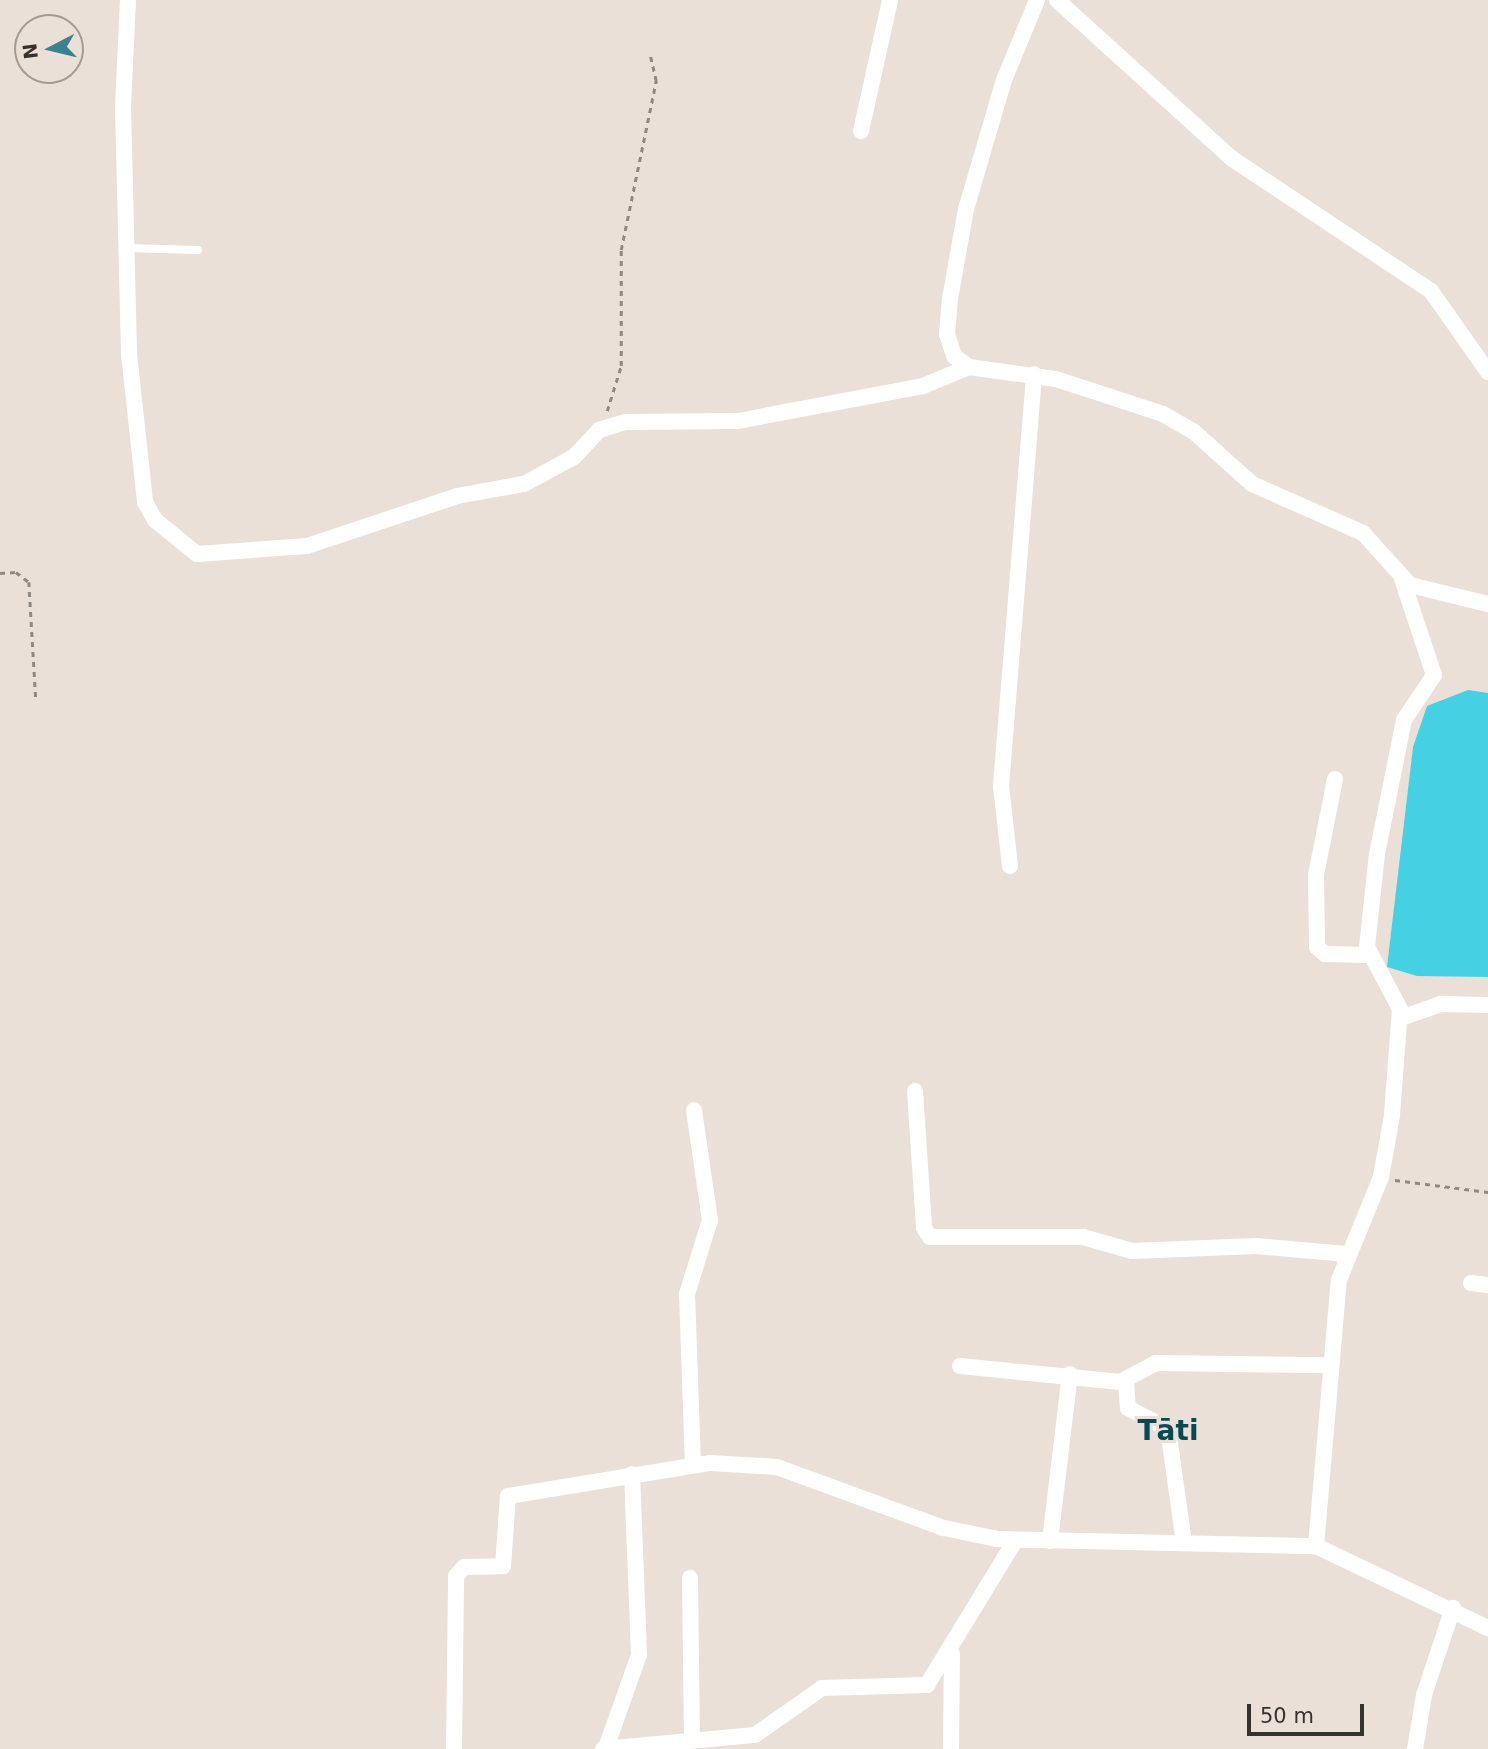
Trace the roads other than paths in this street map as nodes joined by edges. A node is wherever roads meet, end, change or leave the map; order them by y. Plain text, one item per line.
1 (128, 0) edge
2 (890, 0) edge
3 (1037, 0) edge
4 (1057, 0) edge
5 (861, 131) dead end
6 (126, 248) junction
7 (198, 250) dead end
8 (969, 367) junction
9 (1488, 372) edge
10 (1034, 374) junction
11 (1402, 579) junction
12 (1488, 604) edge
13 (1335, 779) dead end
14 (1010, 866) dead end
15 (1369, 955) junction
16 (1488, 1005) edge
17 (1401, 1018) junction
18 (915, 1091) dead end
19 (694, 1110) dead end
20 (1347, 1254) junction
21 (1471, 1283) dead end
22 (1488, 1285) edge
23 (1330, 1365) junction
24 (960, 1366) dead end
25 (1070, 1374) junction
26 (1126, 1381) junction
27 (693, 1465) junction
28 (632, 1474) junction
29 (1015, 1541) junction
30 (1050, 1541) junction
31 (1184, 1543) junction
32 (1317, 1546) junction
33 (690, 1578) dead end
34 (1453, 1608) junction
35 (1488, 1628) edge
36 (952, 1651) junction
37 (692, 1740) junction
38 (604, 1748) edge
39 (454, 1749) edge
40 (951, 1749) edge
41 (1415, 1749) edge

1 - 6 street
2 - 5 street
3 - 8 street
4 - 9 street
6 - 7 lane
6 - 8 street
8 - 10 street
10 - 11 street
10 - 14 street
11 - 12 street
11 - 15 street
13 - 15 street
15 - 17 street
16 - 17 street
17 - 20 street
18 - 20 street
19 - 27 street
20 - 23 street
21 - 22 street
23 - 26 street
23 - 32 street
24 - 25 street
25 - 26 street
25 - 30 street
26 - 31 street
27 - 28 street
27 - 29 street
28 - 38 street
28 - 39 street
29 - 30 street
29 - 36 street
30 - 31 street
31 - 32 street
32 - 34 street
33 - 37 street
34 - 35 street
34 - 41 street
36 - 37 street
36 - 40 street
37 - 38 street

